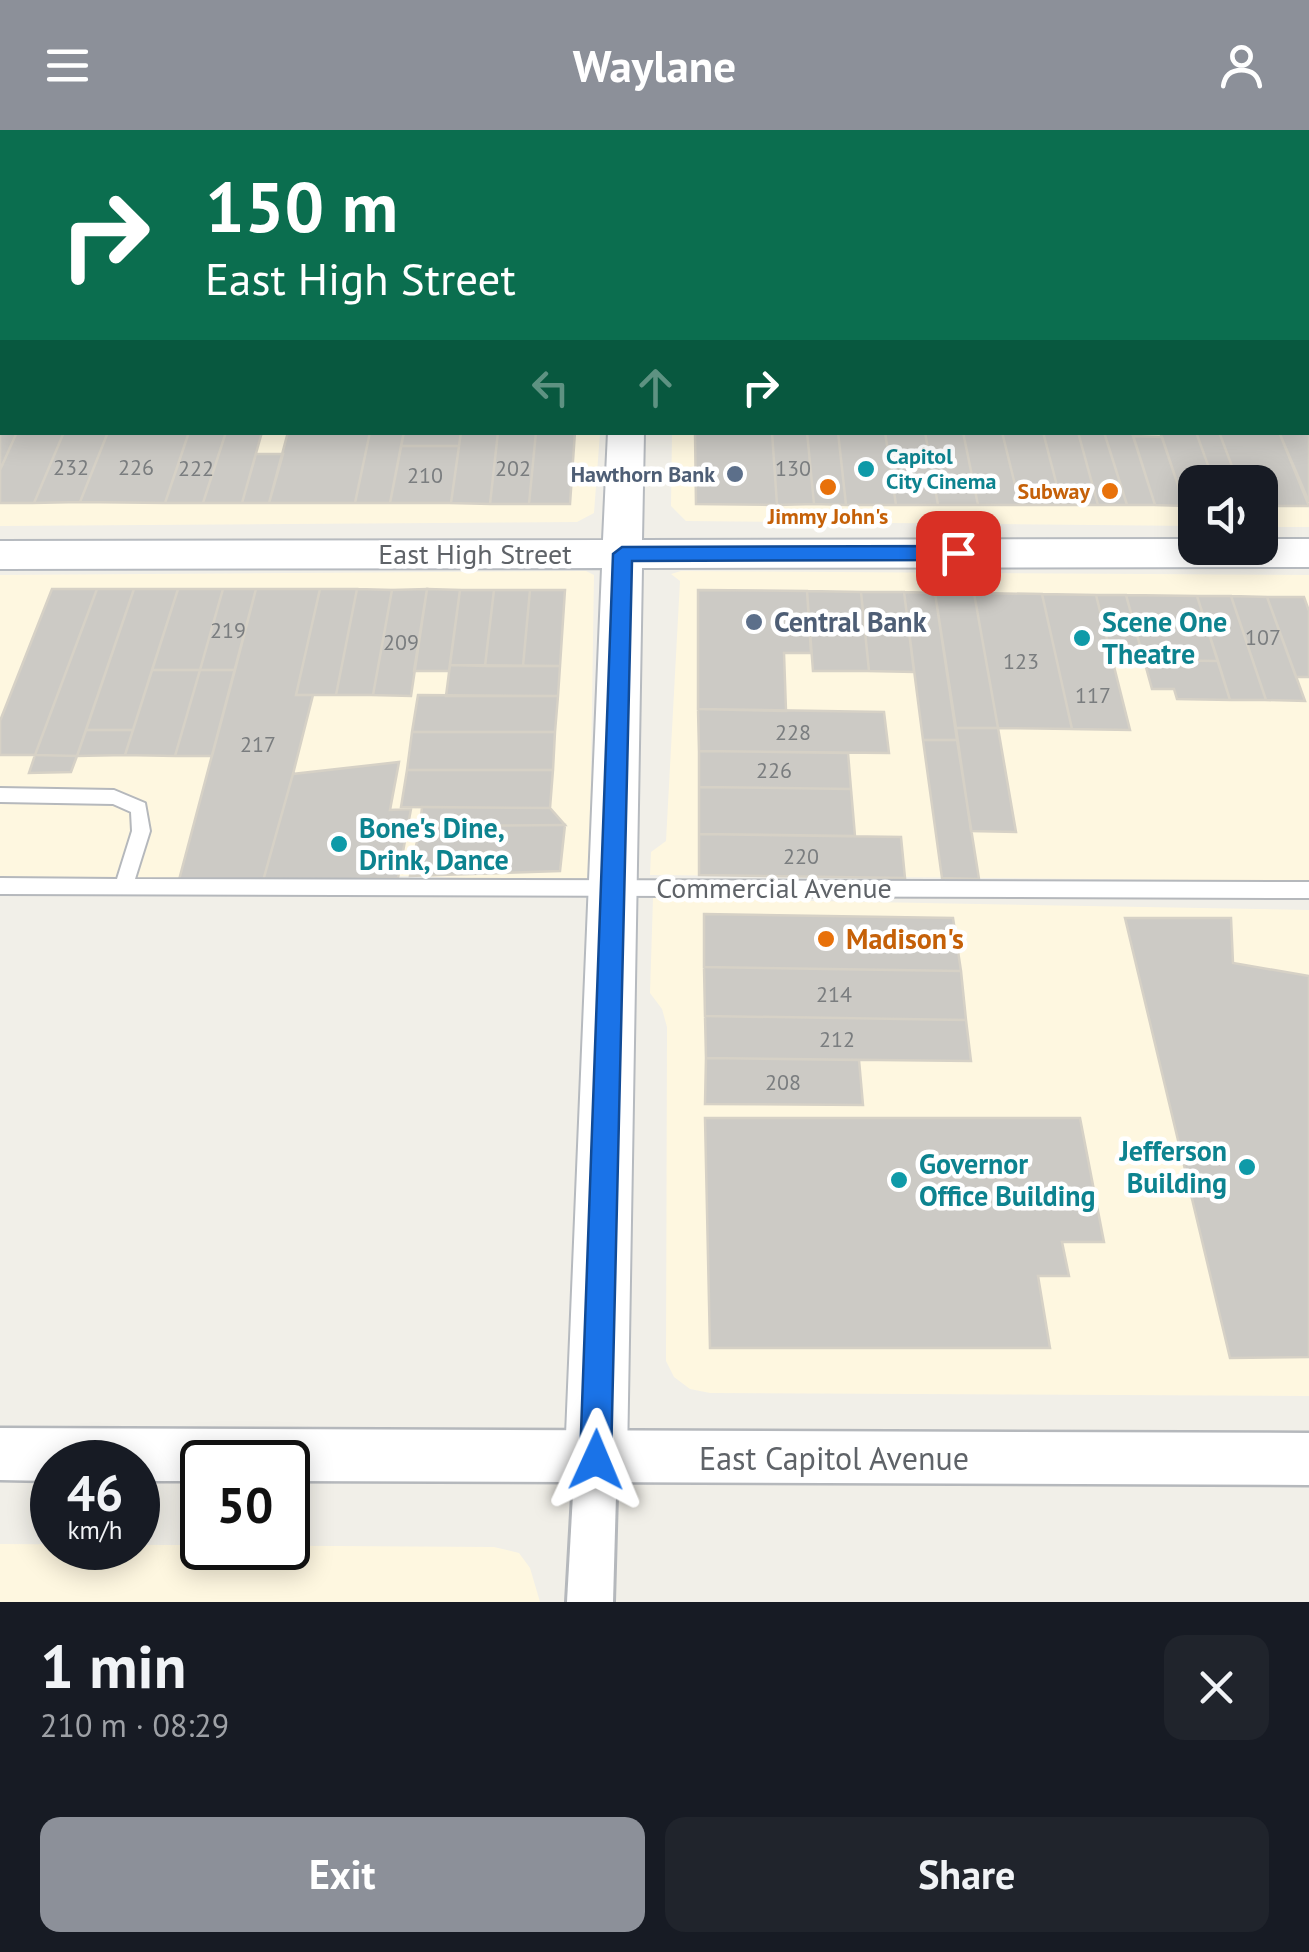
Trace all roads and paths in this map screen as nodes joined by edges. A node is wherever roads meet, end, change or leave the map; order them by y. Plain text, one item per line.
1 (626, 435) edge
2 (1309, 552) edge
3 (622, 554) junction
4 (0, 555) edge
5 (0, 795) edge
6 (0, 886) edge
7 (124, 886) junction
8 (611, 888) junction
9 (1309, 890) edge
10 (0, 1454) edge
11 (1309, 1459) edge
12 (596, 1460) junction
13 (590, 1602) edge

1 - 3 main road
2 - 3 main road, East High Street
3 - 4 main road, East High Street
3 - 8 main road
5 - 7 lane
6 - 7 lane, Commercial Avenue
7 - 8 lane, Commercial Avenue
8 - 9 lane, Commercial Avenue
8 - 12 main road
10 - 12 street, East Capitol Avenue
11 - 12 street, East Capitol Avenue
12 - 13 street

